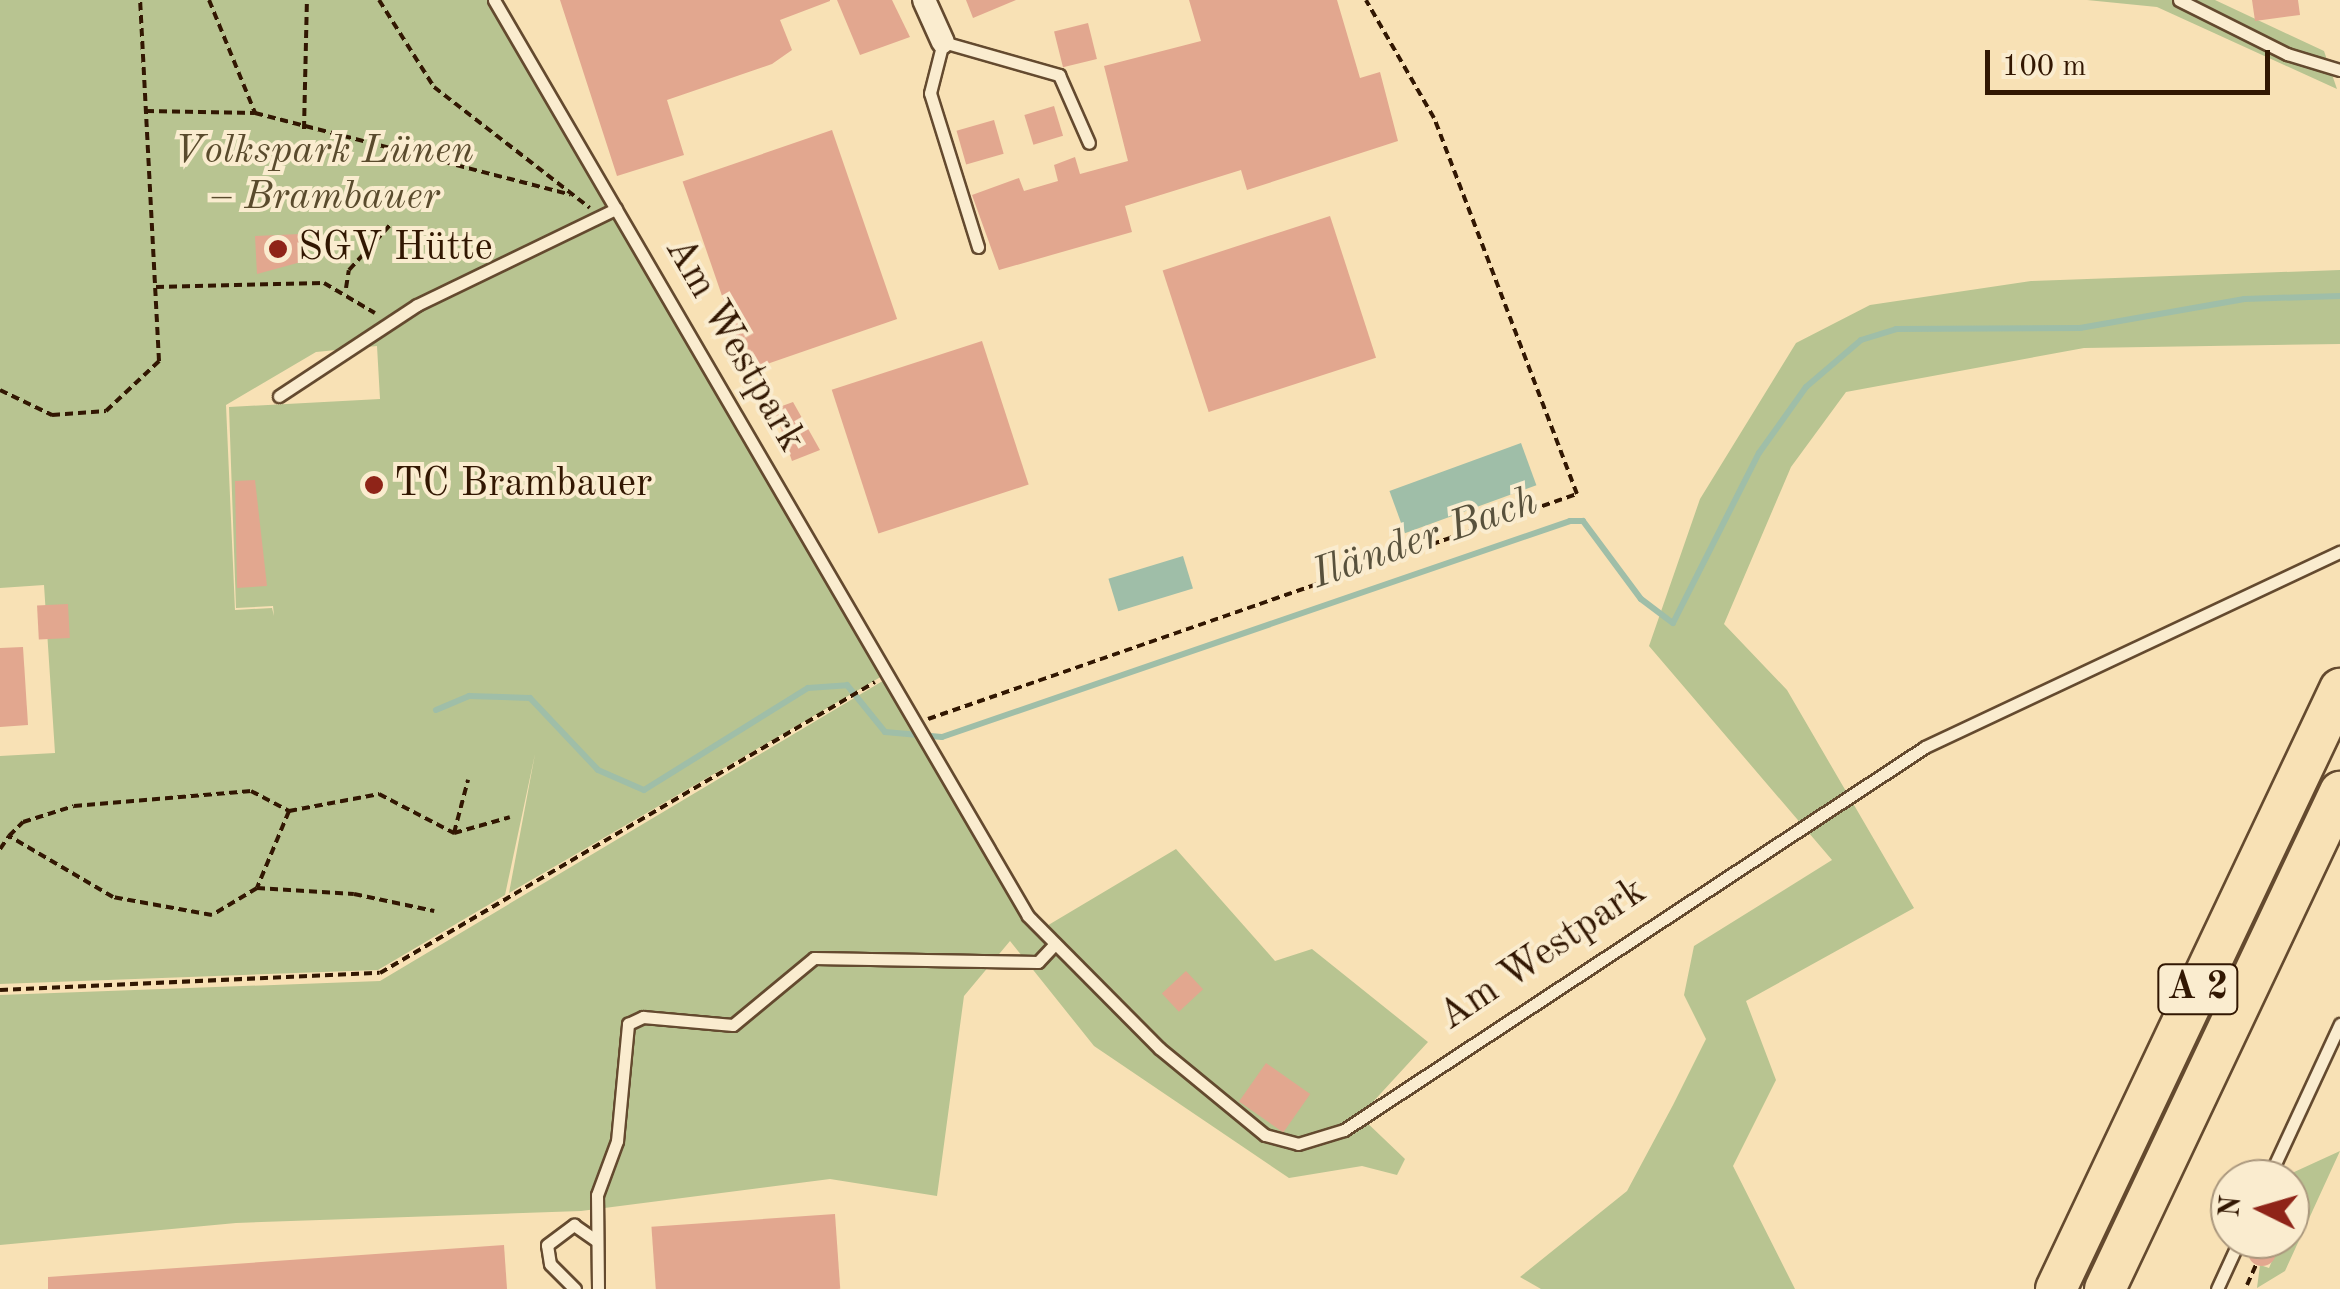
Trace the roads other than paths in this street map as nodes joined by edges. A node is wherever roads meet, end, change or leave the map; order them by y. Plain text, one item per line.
1 (494, 0) edge
2 (924, 0) edge
3 (2179, 0) edge
4 (943, 42) junction
5 (2340, 70) edge
6 (1089, 144) dead end
7 (616, 209) junction
8 (978, 246) dead end
9 (279, 396) dead end
10 (2340, 552) edge
11 (2340, 689) edge
12 (2340, 792) edge
13 (1055, 944) junction
14 (2340, 1024) edge
15 (2277, 1159) edge
16 (598, 1242) junction
17 (2231, 1259) edge
18 (575, 1289) edge
19 (598, 1289) edge
20 (2056, 1289) edge
21 (2105, 1289) edge
22 (2217, 1289) edge

1 - 7 lane, Am Westpark
2 - 4 street
3 - 5 lane
4 - 6 lane
4 - 8 lane
7 - 9 lane
7 - 13 lane, Am Westpark
10 - 13 lane, Am Westpark
11 - 20 highway, A 2
12 - 21 highway, A 2
13 - 16 lane
14 - 15 lane
16 - 18 lane
16 - 19 lane
17 - 22 lane

